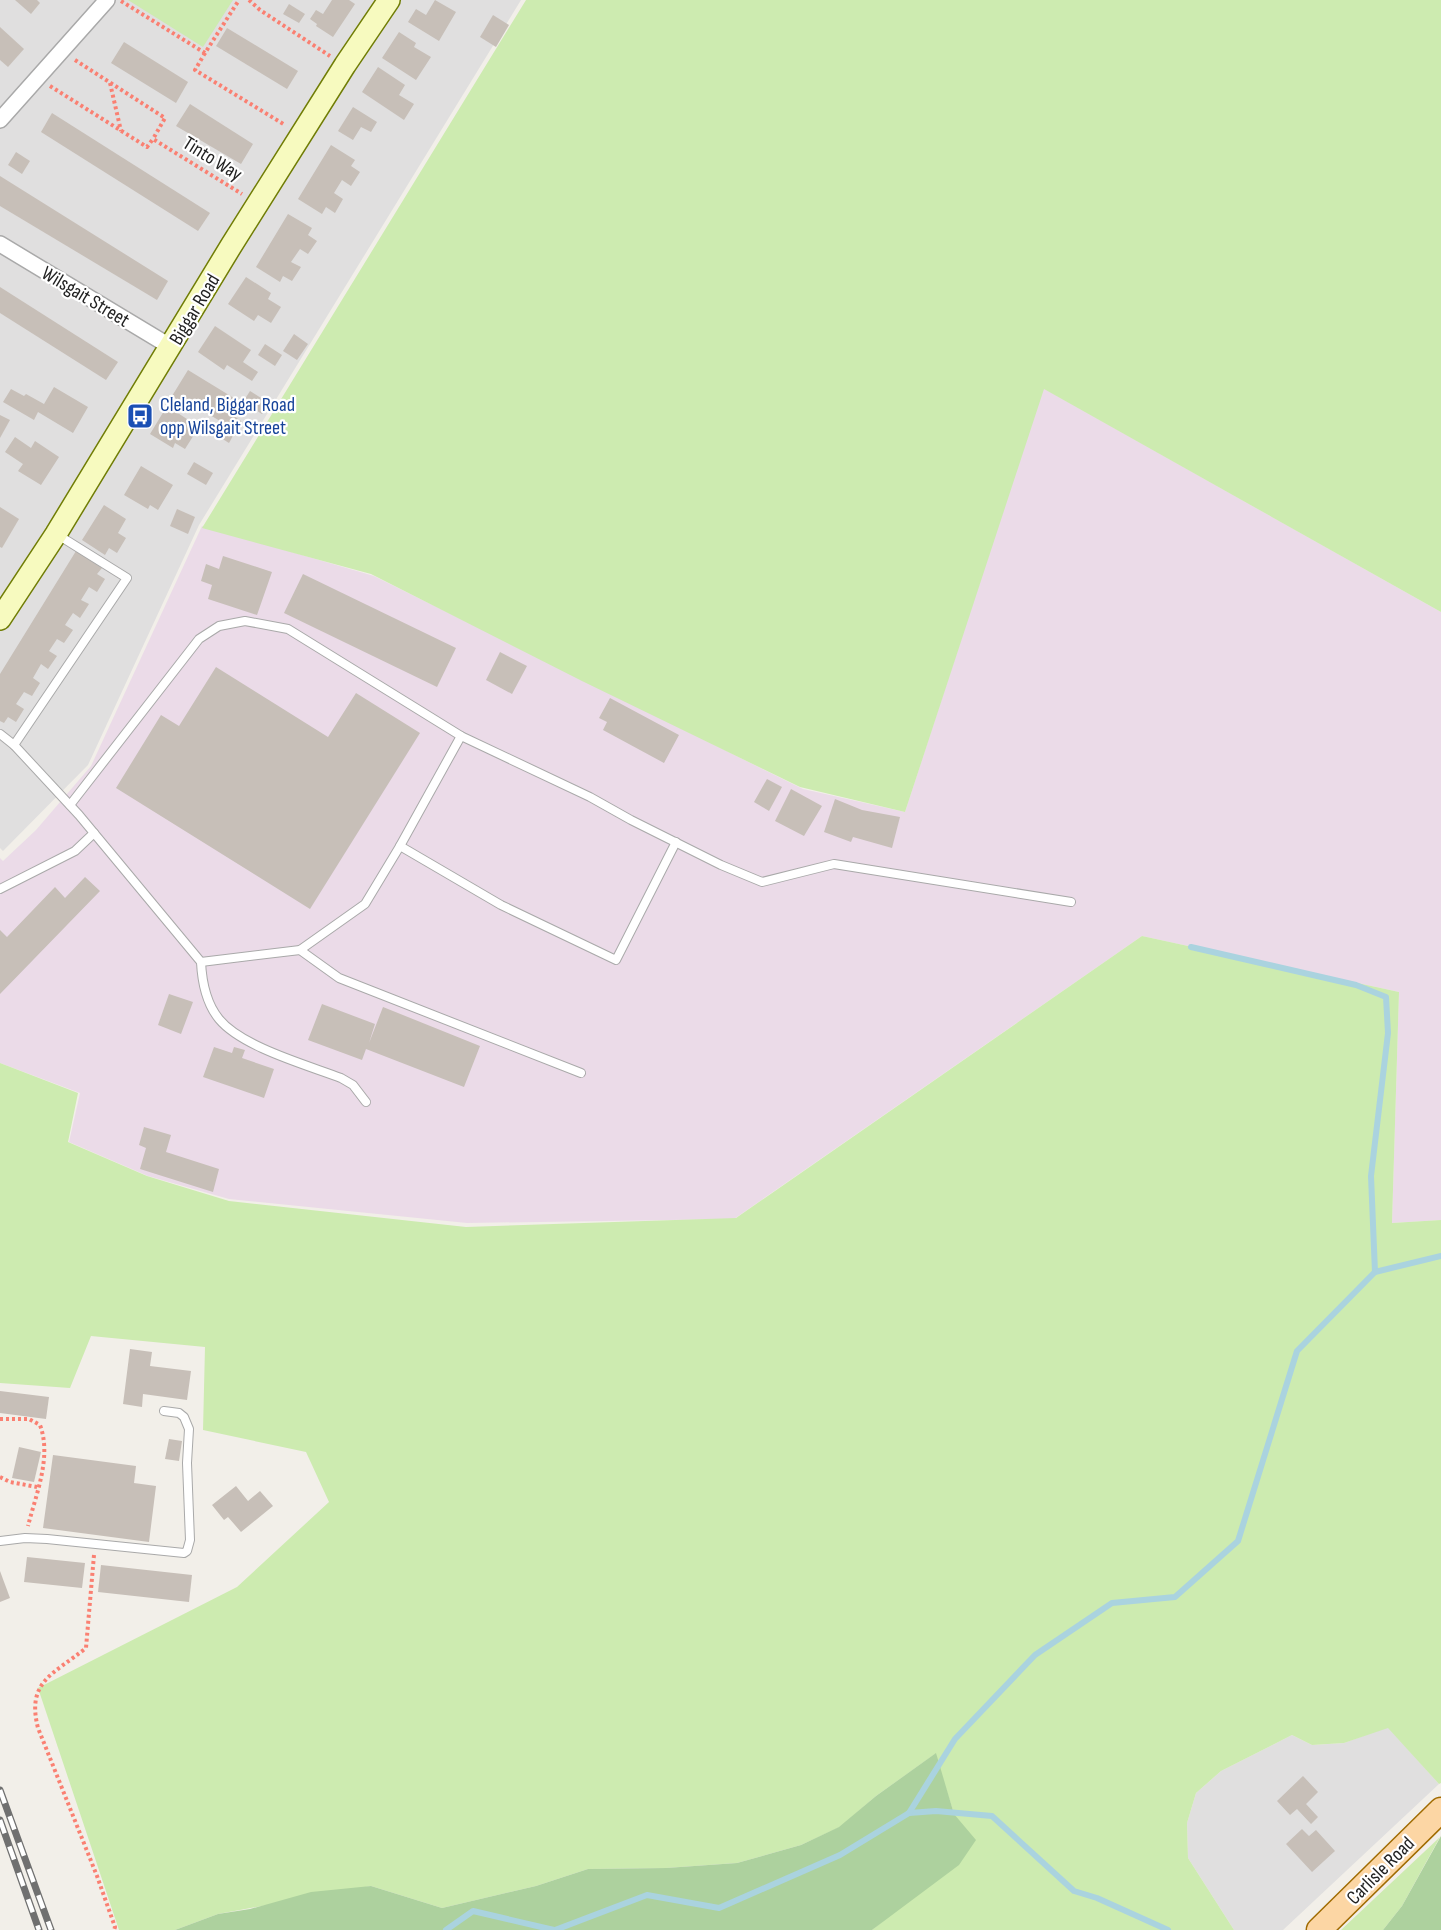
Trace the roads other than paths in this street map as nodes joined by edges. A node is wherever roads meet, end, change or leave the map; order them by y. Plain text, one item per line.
1 (107, 0) edge
2 (389, 0) edge
3 (5, 103) edge
4 (0, 120) edge
5 (0, 244) edge
6 (171, 347) junction
7 (56, 534) junction
8 (0, 619) edge
9 (0, 734) edge
10 (461, 736) junction
11 (14, 745) junction
12 (70, 806) junction
13 (94, 834) junction
14 (676, 842) junction
15 (400, 846) junction
16 (0, 889) edge
17 (1071, 902) dead end
18 (300, 950) junction
19 (201, 962) junction
20 (581, 1073) dead end
21 (366, 1102) dead end
22 (164, 1411) dead end
23 (0, 1541) edge
24 (1441, 1810) edge
25 (1319, 1930) edge

1 - 3 street
2 - 6 street, Biggar Road
3 - 4 street
5 - 6 street, Wilsgait Street
6 - 7 street, Biggar Road
7 - 8 street, Biggar Road
7 - 11 lane
9 - 11 lane
10 - 12 lane
10 - 14 lane
10 - 15 lane
11 - 12 lane
12 - 13 lane
13 - 16 lane
13 - 19 lane
14 - 15 lane
14 - 17 lane
15 - 18 lane
18 - 19 lane
18 - 20 lane
19 - 21 lane
22 - 23 lane
24 - 25 main road, Carlisle Road

